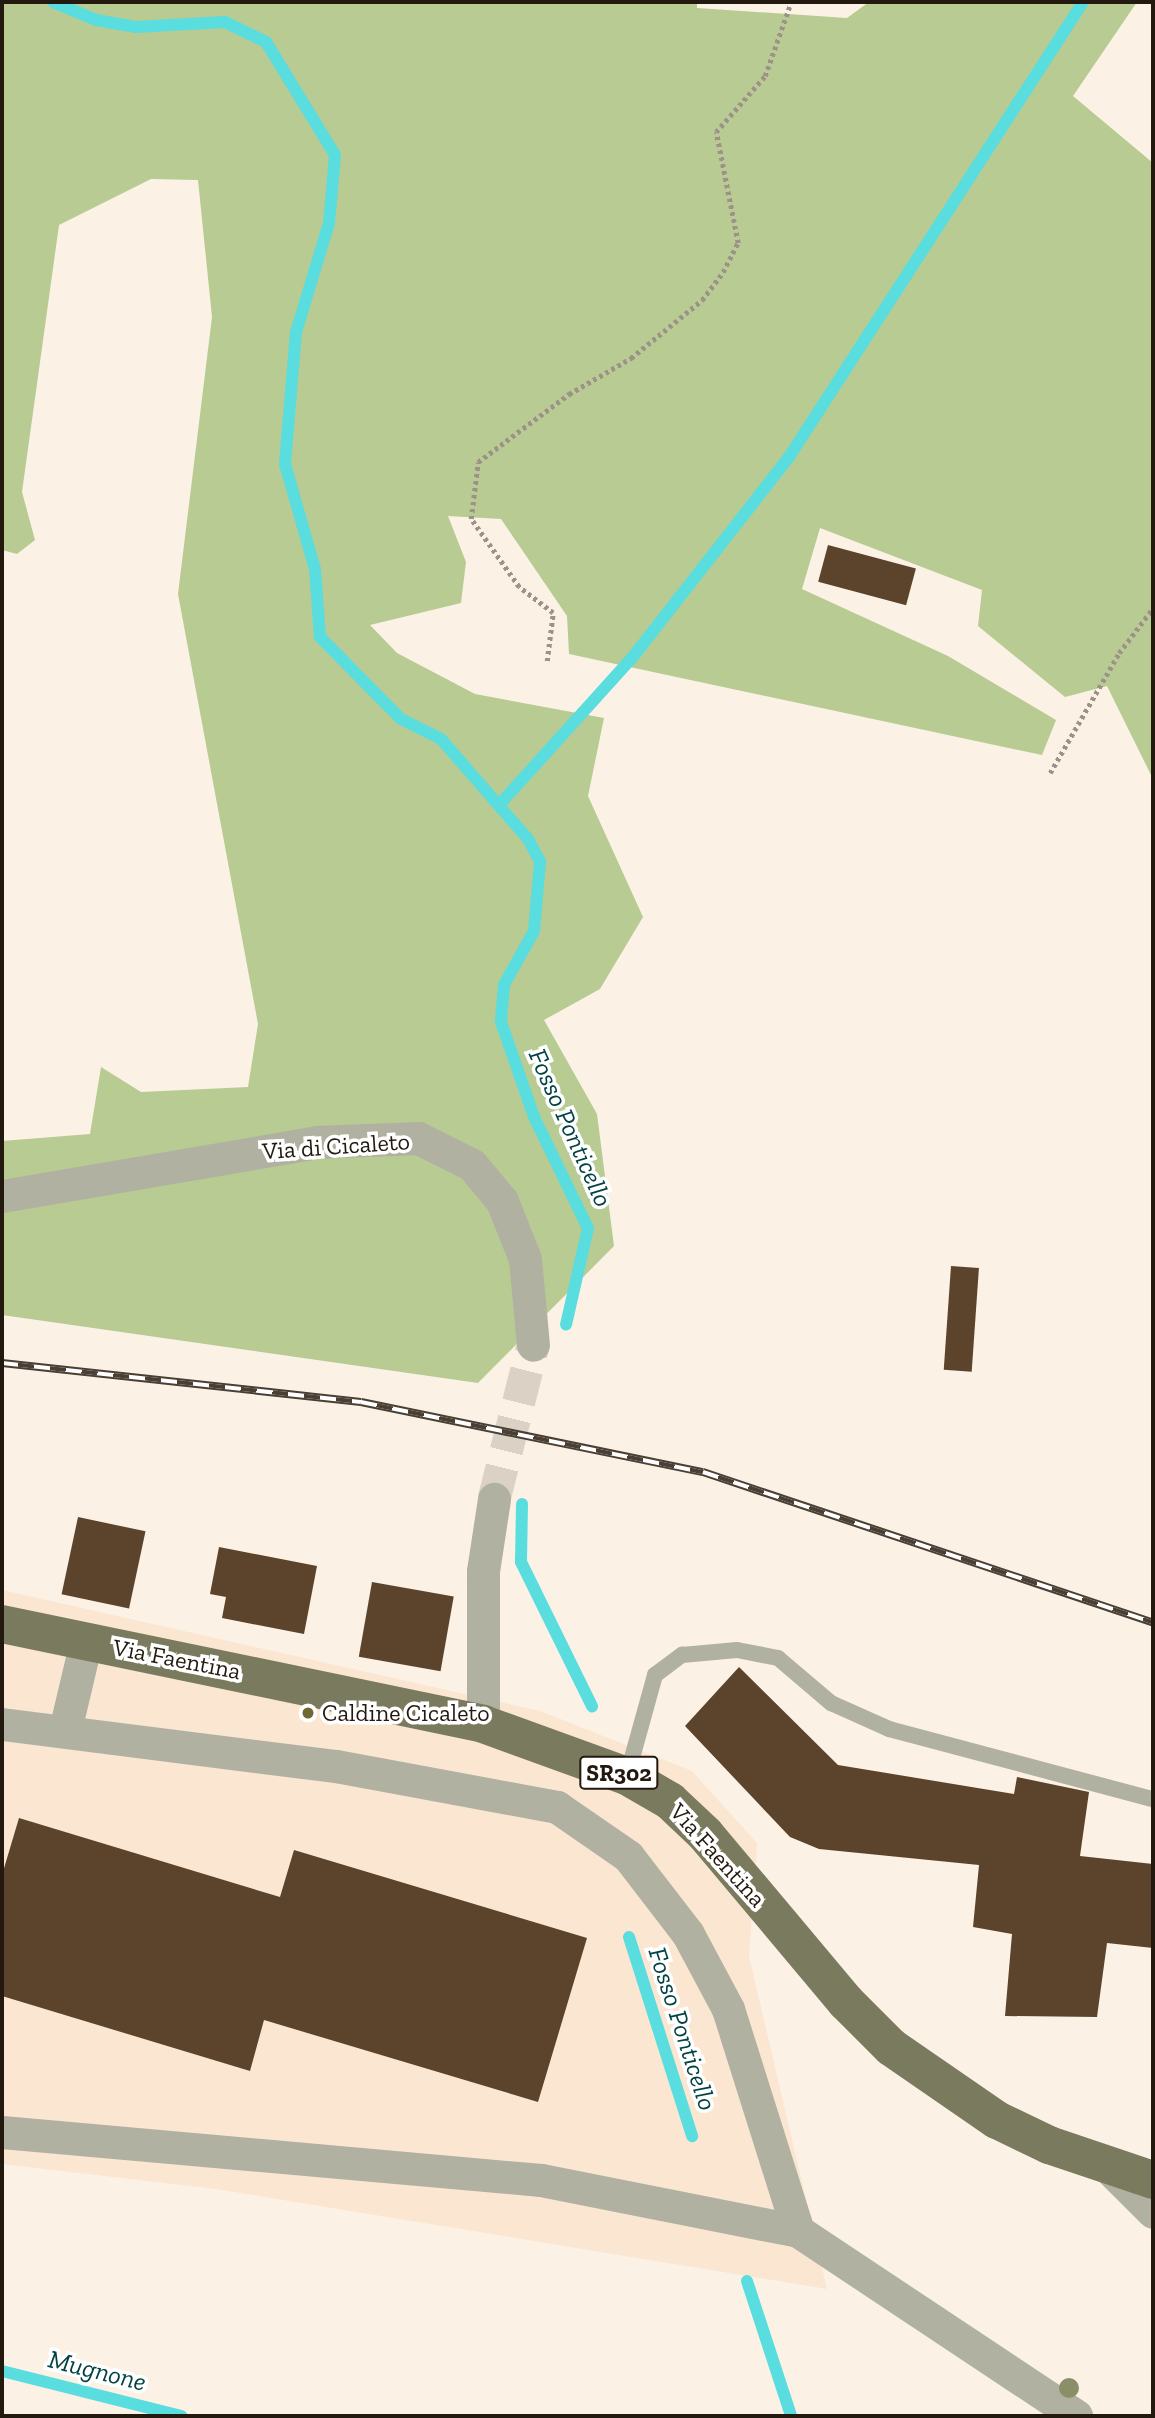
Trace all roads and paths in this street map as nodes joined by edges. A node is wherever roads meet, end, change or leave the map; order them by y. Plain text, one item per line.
1 (791, 2) edge
2 (1153, 608) edge
3 (547, 661) dead end
4 (1050, 773) dead end
5 (2, 1196) edge
6 (533, 1345) tunnel mouth
7 (494, 1499) tunnel mouth
8 (2, 1624) edge
9 (86, 1641) junction
10 (2, 1724) edge
11 (483, 1724) junction
12 (65, 1730) junction
13 (627, 1776) junction
14 (1153, 1798) edge
15 (2, 2132) edge
16 (1105, 2165) junction
17 (1153, 2180) edge
18 (1153, 2212) edge
19 (798, 2231) junction
20 (1076, 2416) edge

1 - 3 path
2 - 4 path
5 - 6 street, Via di Cicaleto
7 - 11 street
8 - 9 main road, Via Faentina / SR302
9 - 11 main road, Via Faentina / SR302
9 - 12 street, Via Faentina
10 - 12 street
11 - 13 main road, Via Faentina / SR302
12 - 19 street
13 - 14 lane
13 - 16 main road, Via Faentina / SR302
15 - 19 street
16 - 17 main road, Via Faentina / SR302
16 - 18 street
19 - 20 street

